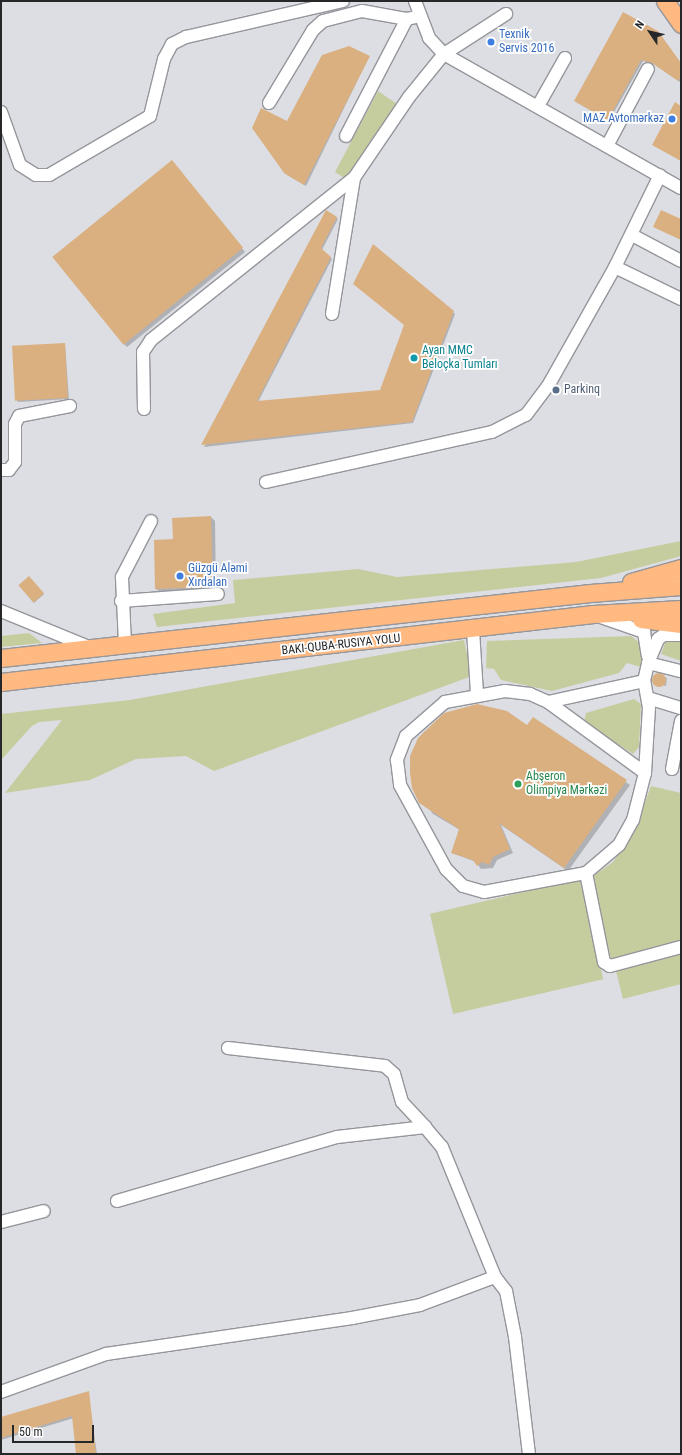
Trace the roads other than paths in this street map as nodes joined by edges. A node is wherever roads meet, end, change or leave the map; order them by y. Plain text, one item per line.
1 (343, 1) edge
2 (415, 1) edge
3 (665, 1) edge
4 (506, 14) dead end
5 (420, 16) junction
6 (407, 19) junction
7 (681, 24) edge
8 (444, 54) junction
9 (565, 58) dead end
10 (648, 69) dead end
11 (269, 103) dead end
12 (538, 106) junction
13 (1, 112) edge
14 (346, 136) dead end
15 (607, 146) junction
16 (660, 175) junction
17 (354, 178) junction
18 (681, 188) edge
19 (632, 235) junction
20 (681, 262) edge
21 (615, 267) junction
22 (681, 299) edge
23 (332, 314) dead end
24 (70, 406) dead end
25 (144, 409) dead end
26 (1, 470) edge
27 (266, 482) dead end
28 (151, 521) dead end
29 (681, 568) edge
30 (681, 586) edge
31 (590, 593) junction
32 (218, 594) dead end
33 (121, 601) junction
34 (681, 609) edge
35 (1, 611) edge
36 (593, 614) junction
37 (681, 624) edge
38 (473, 630) junction
39 (681, 636) edge
40 (125, 644) junction
41 (92, 648) junction
42 (1, 658) edge
43 (648, 663) junction
44 (681, 671) edge
45 (644, 681) junction
46 (1, 682) edge
47 (477, 693) junction
48 (648, 698) junction
49 (548, 702) junction
50 (681, 708) edge
51 (681, 721) edge
52 (672, 769) dead end
53 (645, 773) junction
54 (586, 873) junction
55 (681, 947) edge
56 (228, 1048) dead end
57 (425, 1127) junction
58 (117, 1201) dead end
59 (44, 1211) dead end
60 (1, 1222) edge
61 (495, 1277) junction
62 (1, 1392) edge
63 (528, 1454) edge

1 - 13 lane
2 - 5 lane
3 - 7 highway
4 - 8 lane
5 - 6 lane
5 - 8 lane
6 - 11 lane
6 - 14 lane
8 - 12 lane
8 - 17 lane
9 - 12 lane
10 - 15 lane
12 - 15 lane
15 - 16 lane
16 - 18 lane
16 - 19 lane
17 - 23 lane
17 - 25 lane
19 - 20 lane
19 - 21 lane
21 - 22 lane
21 - 27 lane
24 - 26 lane
28 - 33 lane
29 - 31 highway
30 - 31 highway
31 - 40 highway
32 - 33 lane
33 - 40 lane
34 - 36 highway
35 - 41 lane
36 - 37 highway
36 - 38 highway
36 - 43 lane
38 - 46 highway
38 - 47 lane
39 - 43 lane
40 - 41 highway
41 - 42 highway
43 - 44 lane
43 - 45 lane
45 - 48 lane
45 - 49 lane
47 - 49 lane
47 - 54 lane
48 - 50 lane
48 - 53 lane
49 - 53 lane
51 - 52 lane
53 - 54 lane
54 - 55 lane
56 - 57 lane
57 - 58 lane
57 - 61 lane
59 - 60 lane
61 - 62 lane
61 - 63 lane

